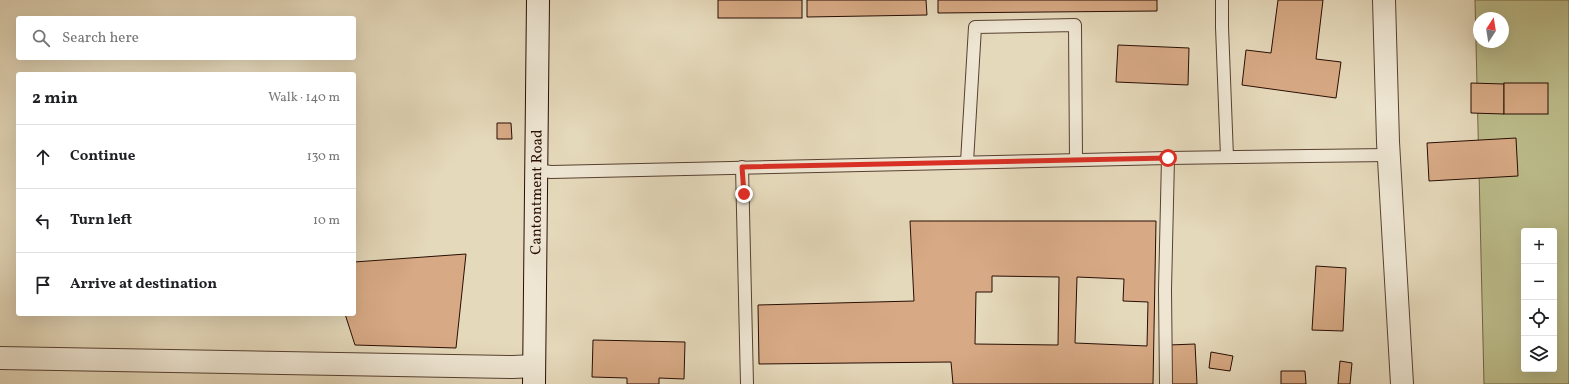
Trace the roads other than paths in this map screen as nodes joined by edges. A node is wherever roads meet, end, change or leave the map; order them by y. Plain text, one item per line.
1 (538, 0) edge
2 (1222, 0) edge
3 (1384, 0) edge
4 (1388, 155) junction
5 (1227, 157) junction
6 (1168, 158) junction
7 (1076, 160) junction
8 (967, 162) junction
9 (742, 167) junction
10 (536, 170) junction
11 (0, 358) edge
12 (534, 375) edge
13 (747, 384) edge
14 (1166, 384) edge
15 (1402, 384) edge

1 - 10 street, Cantontment Road
2 - 5 lane
3 - 4 street
4 - 5 lane
4 - 15 street
5 - 6 lane
6 - 7 lane
6 - 14 lane
7 - 8 lane
7 - 8 lane
8 - 9 lane
9 - 10 lane
9 - 13 lane
10 - 12 street, Cantontment Road
11 - 12 street

